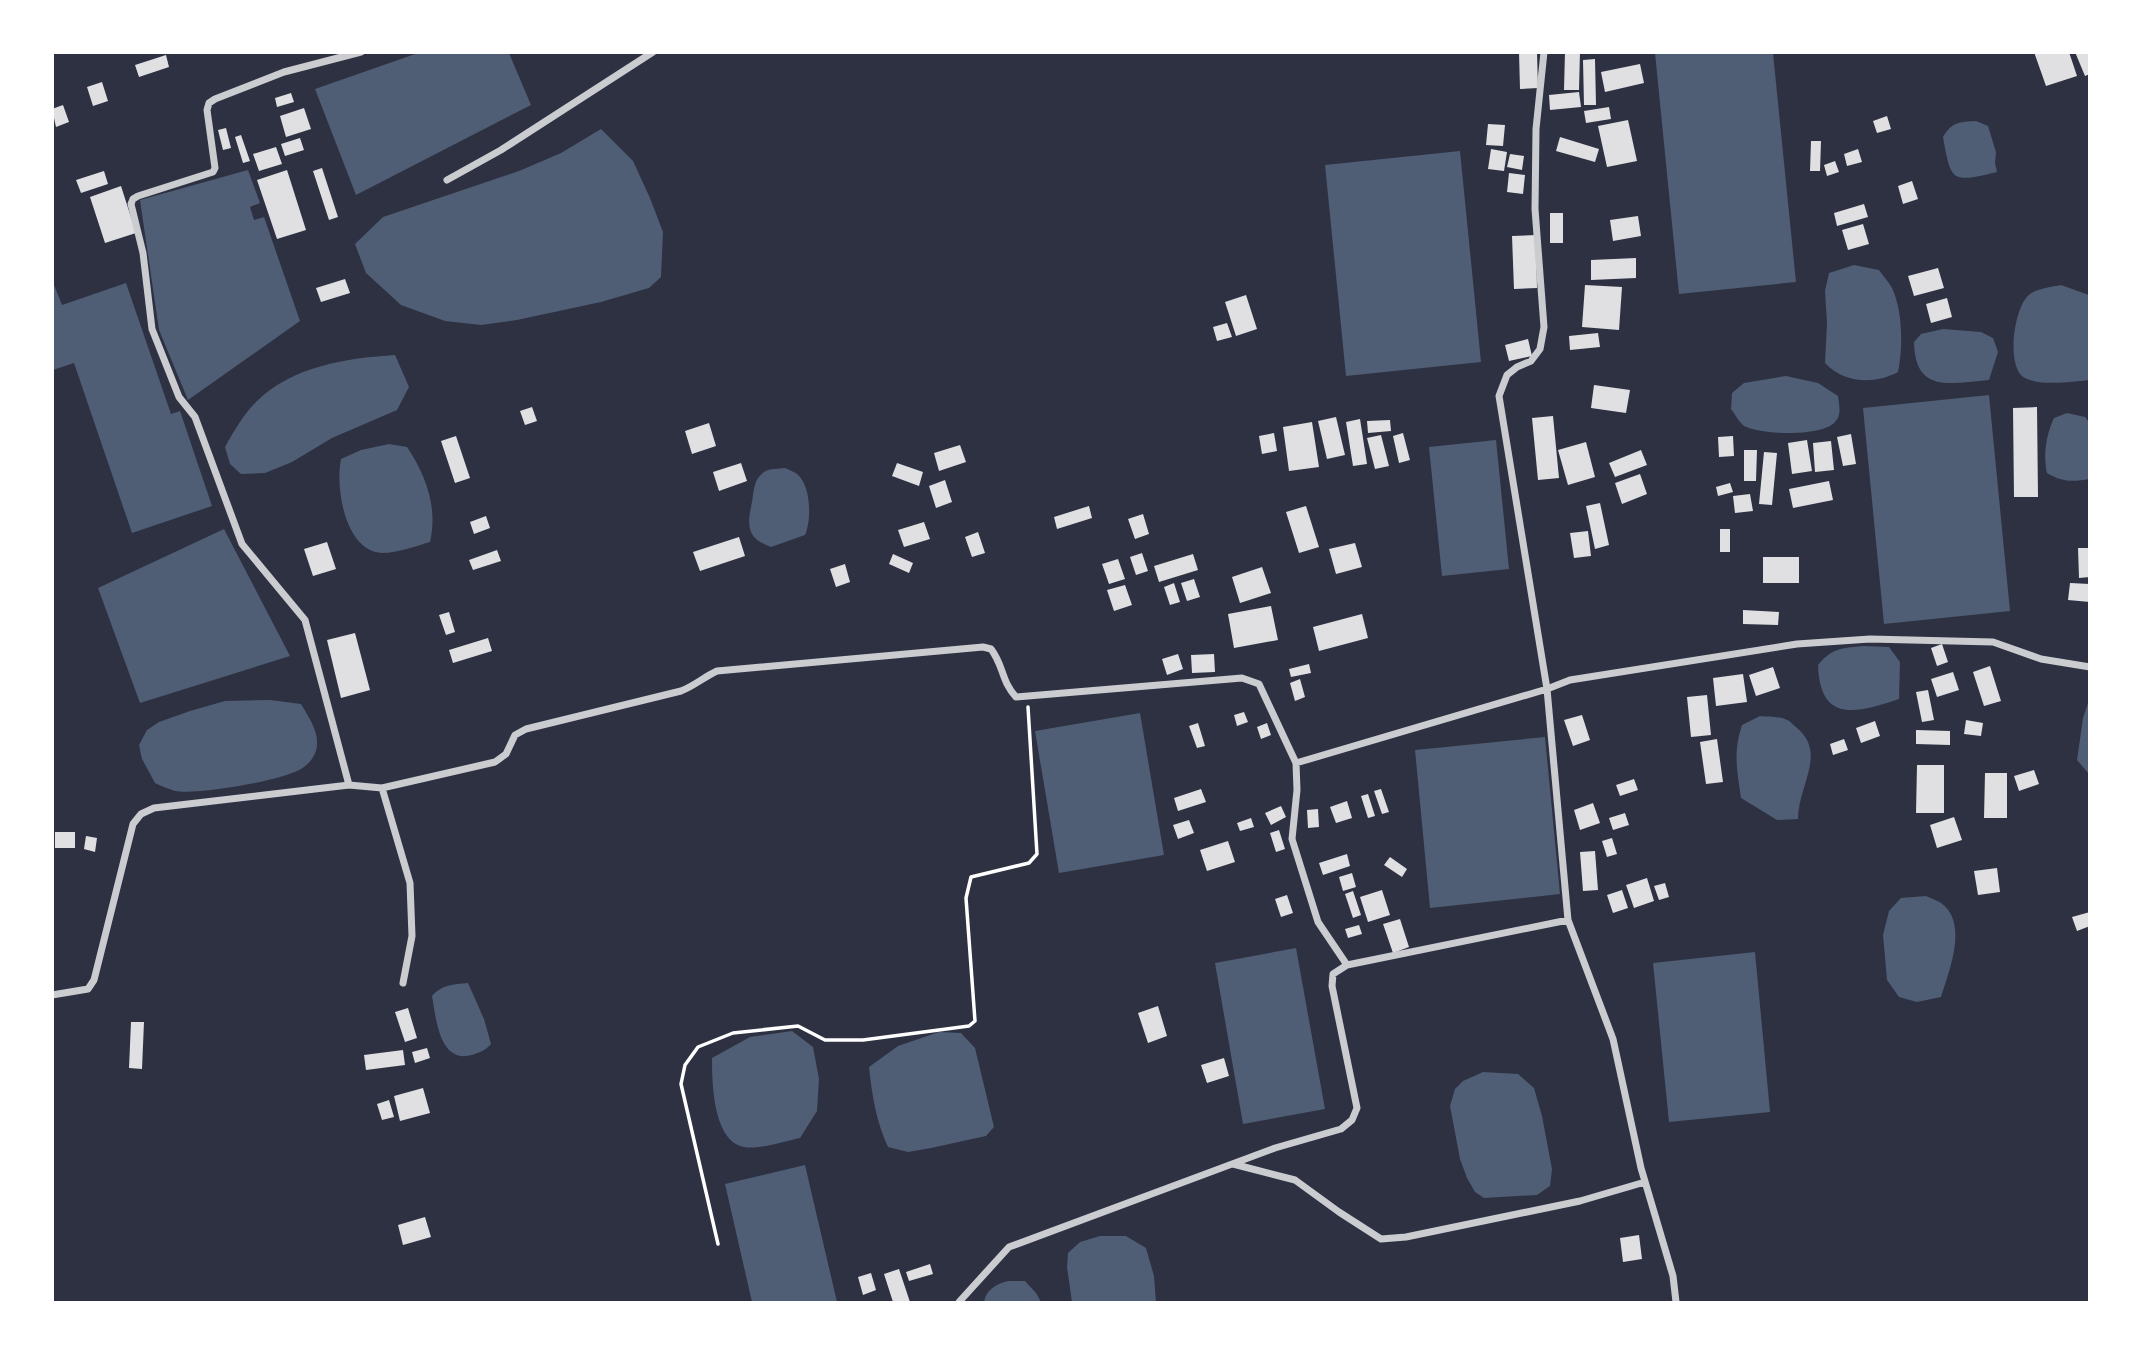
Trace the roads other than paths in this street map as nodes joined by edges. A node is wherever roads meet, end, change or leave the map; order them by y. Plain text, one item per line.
1 (362, 52) edge
2 (653, 52) edge
3 (1544, 52) edge
4 (447, 180) dead end
5 (2090, 667) edge
6 (1548, 689) junction
7 (1296, 763) junction
8 (349, 785) junction
9 (382, 788) junction
10 (1568, 920) junction
11 (1347, 965) junction
12 (403, 983) dead end
13 (52, 995) edge
14 (1233, 1164) junction
15 (1645, 1182) junction
16 (959, 1303) edge
17 (1676, 1303) edge

1 - 8 street
2 - 4 street
3 - 6 street
5 - 6 street
6 - 7 street
6 - 10 street
7 - 9 street
7 - 11 street
8 - 9 street
8 - 13 street
9 - 12 street
10 - 11 street
10 - 15 street
11 - 14 street
14 - 15 street
14 - 16 street
15 - 17 street

